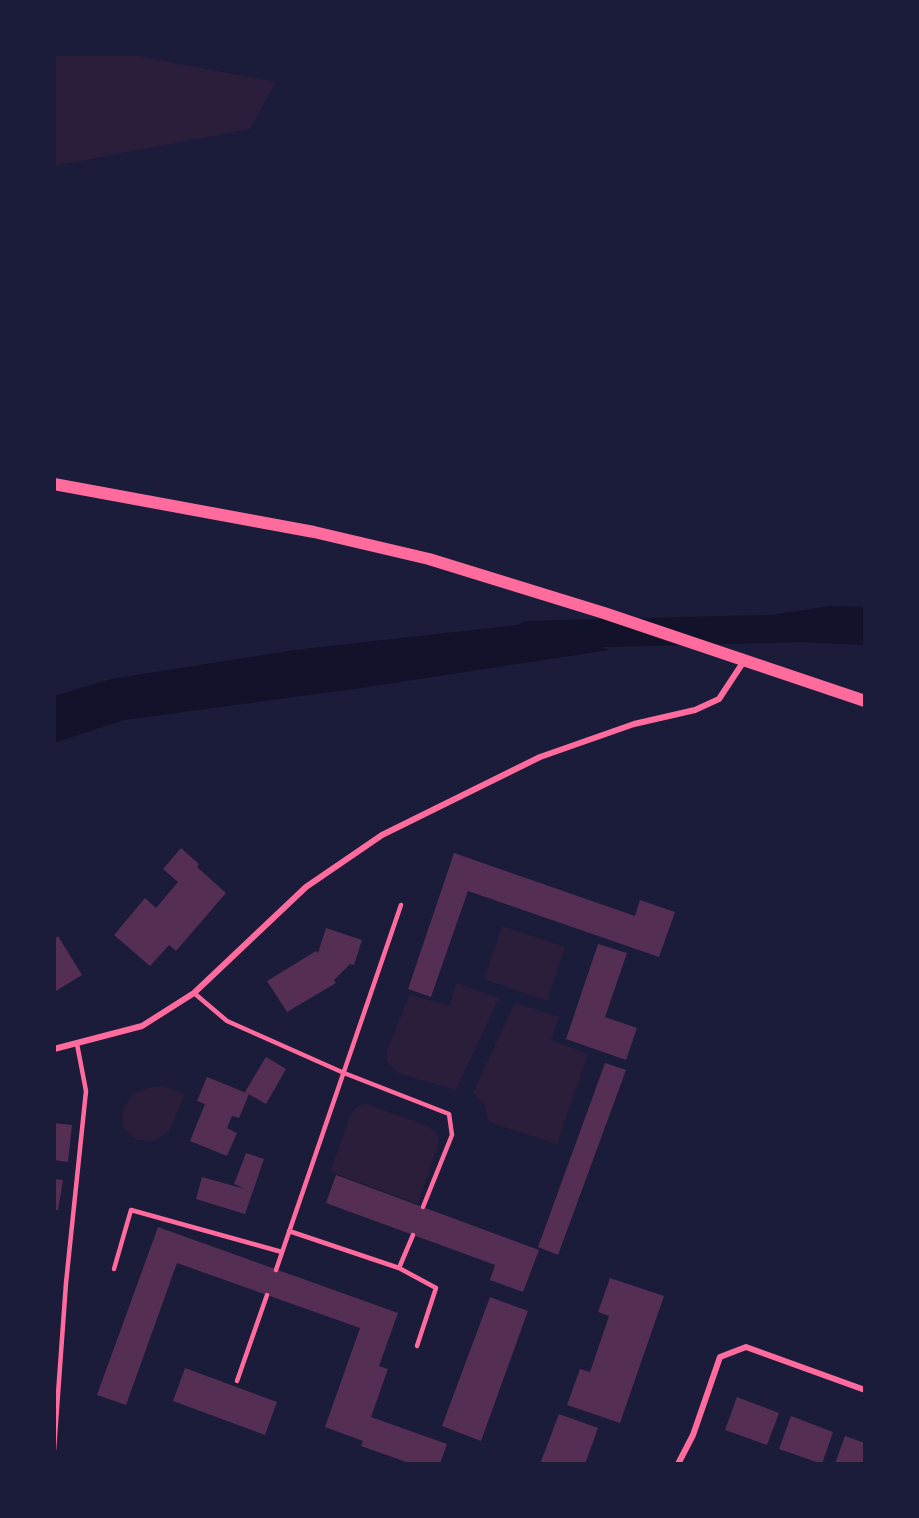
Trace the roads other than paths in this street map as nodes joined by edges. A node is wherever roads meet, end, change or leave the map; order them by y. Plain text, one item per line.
1 (54, 484) edge
2 (744, 660) junction
3 (865, 701) edge
4 (401, 905) dead end
5 (194, 993) junction
6 (77, 1044) junction
7 (54, 1049) edge
8 (344, 1073) junction
9 (423, 1208) dead end
10 (289, 1231) junction
11 (413, 1235) dead end
12 (282, 1252) junction
13 (399, 1268) junction
14 (114, 1269) dead end
15 (276, 1270) dead end
16 (267, 1294) dead end
17 (417, 1346) dead end
18 (237, 1381) dead end
19 (865, 1390) edge
20 (55, 1429) edge
21 (54, 1450) edge
22 (678, 1464) edge

1 - 2 main road
2 - 3 main road
2 - 5 street
4 - 8 lane
5 - 6 street
5 - 8 lane
6 - 7 street
6 - 20 lane
8 - 9 lane
8 - 10 lane
10 - 12 lane
10 - 13 lane
11 - 13 lane
12 - 14 lane
12 - 15 lane
13 - 17 lane
16 - 18 lane
19 - 22 street
20 - 21 lane

